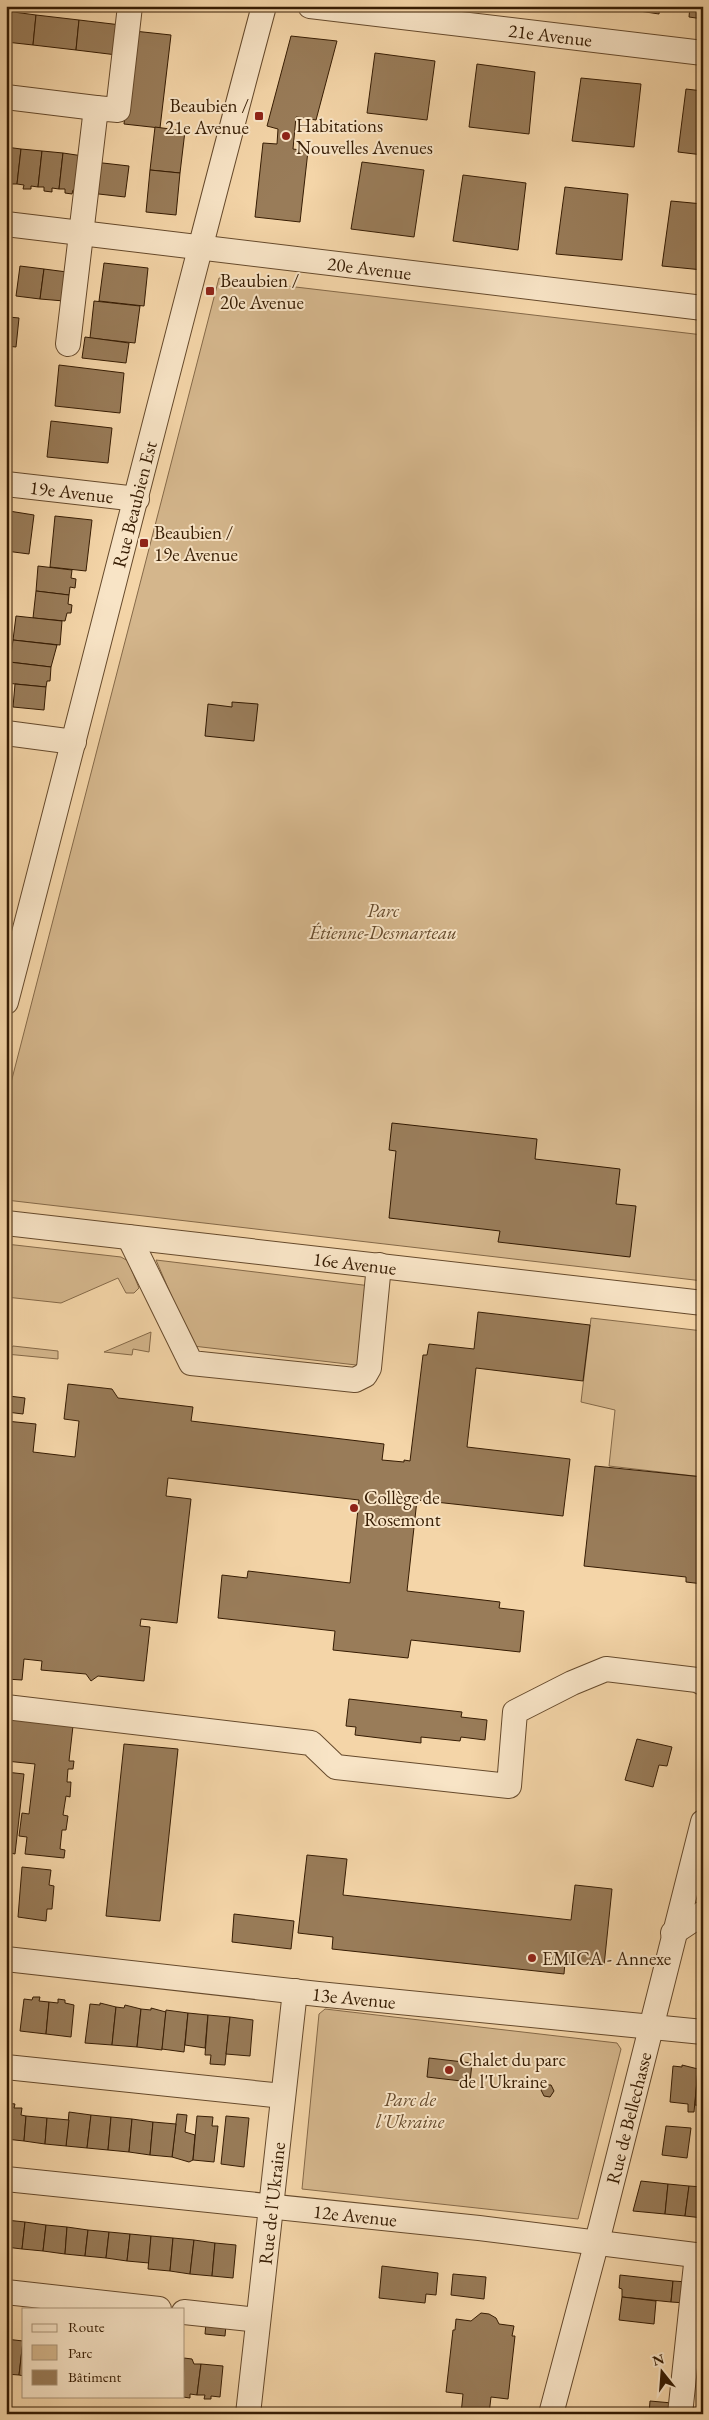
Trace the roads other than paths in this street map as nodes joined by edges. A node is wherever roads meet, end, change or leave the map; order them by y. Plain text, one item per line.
1 (130, 6) edge
2 (264, 6) edge
3 (310, 6) edge
4 (703, 53) edge
5 (6, 97) edge
6 (96, 108) junction
7 (6, 224) edge
8 (80, 232) junction
9 (202, 248) junction
10 (703, 308) edge
11 (68, 344) dead end
12 (6, 484) edge
13 (137, 499) junction
14 (6, 732) edge
15 (74, 742) junction
16 (6, 1002) edge
17 (6, 1223) edge
18 (129, 1237) junction
19 (379, 1265) junction
20 (703, 1303) edge
21 (703, 1683) edge
22 (6, 1707) edge
23 (703, 1822) edge
24 (703, 1913) edge
25 (673, 1933) junction
26 (6, 1959) edge
27 (295, 1991) junction
28 (651, 2027) junction
29 (703, 2032) edge
30 (6, 2067) edge
31 (283, 2096) junction
32 (6, 2179) edge
33 (271, 2206) junction
34 (597, 2242) junction
35 (700, 2256) edge
36 (6, 2292) edge
37 (150, 2308) edge
38 (185, 2312) edge
39 (258, 2320) junction
40 (694, 2367) edge
41 (248, 2414) edge
42 (551, 2414) edge
43 (680, 2414) edge

1 - 6 street
2 - 9 street, Rue Beaubien Est
3 - 4 street, 21e Avenue
5 - 6 street
6 - 8 street
7 - 8 street, 20e Avenue
8 - 9 street, 20e Avenue
8 - 11 street
9 - 10 street, 20e Avenue
9 - 13 street, Rue Beaubien Est
12 - 13 street, 19e Avenue
13 - 15 street, Rue Beaubien Est
14 - 15 street
15 - 16 street, Rue Beaubien Est
17 - 18 street, 16e Avenue
18 - 19 street, 16e Avenue
18 - 19 street
19 - 20 street, 16e Avenue
21 - 22 street
23 - 25 street, Rue de Bellechasse
24 - 25 street
25 - 28 street, Rue de Bellechasse
26 - 27 street, 13e Avenue
27 - 28 street, 13e Avenue
27 - 31 street, Rue de l'Ukraine
28 - 29 street, 13e Avenue
28 - 34 street, Rue de Bellechasse
30 - 31 street
31 - 33 street, Rue de l'Ukraine
32 - 33 street, 12e Avenue
33 - 34 street, 12e Avenue
33 - 39 street, Rue de l'Ukraine
34 - 35 street, 12e Avenue
34 - 42 street, Rue de Bellechasse
35 - 40 street
36 - 37 street
38 - 39 street
39 - 41 street, Rue de l'Ukraine
40 - 43 street

